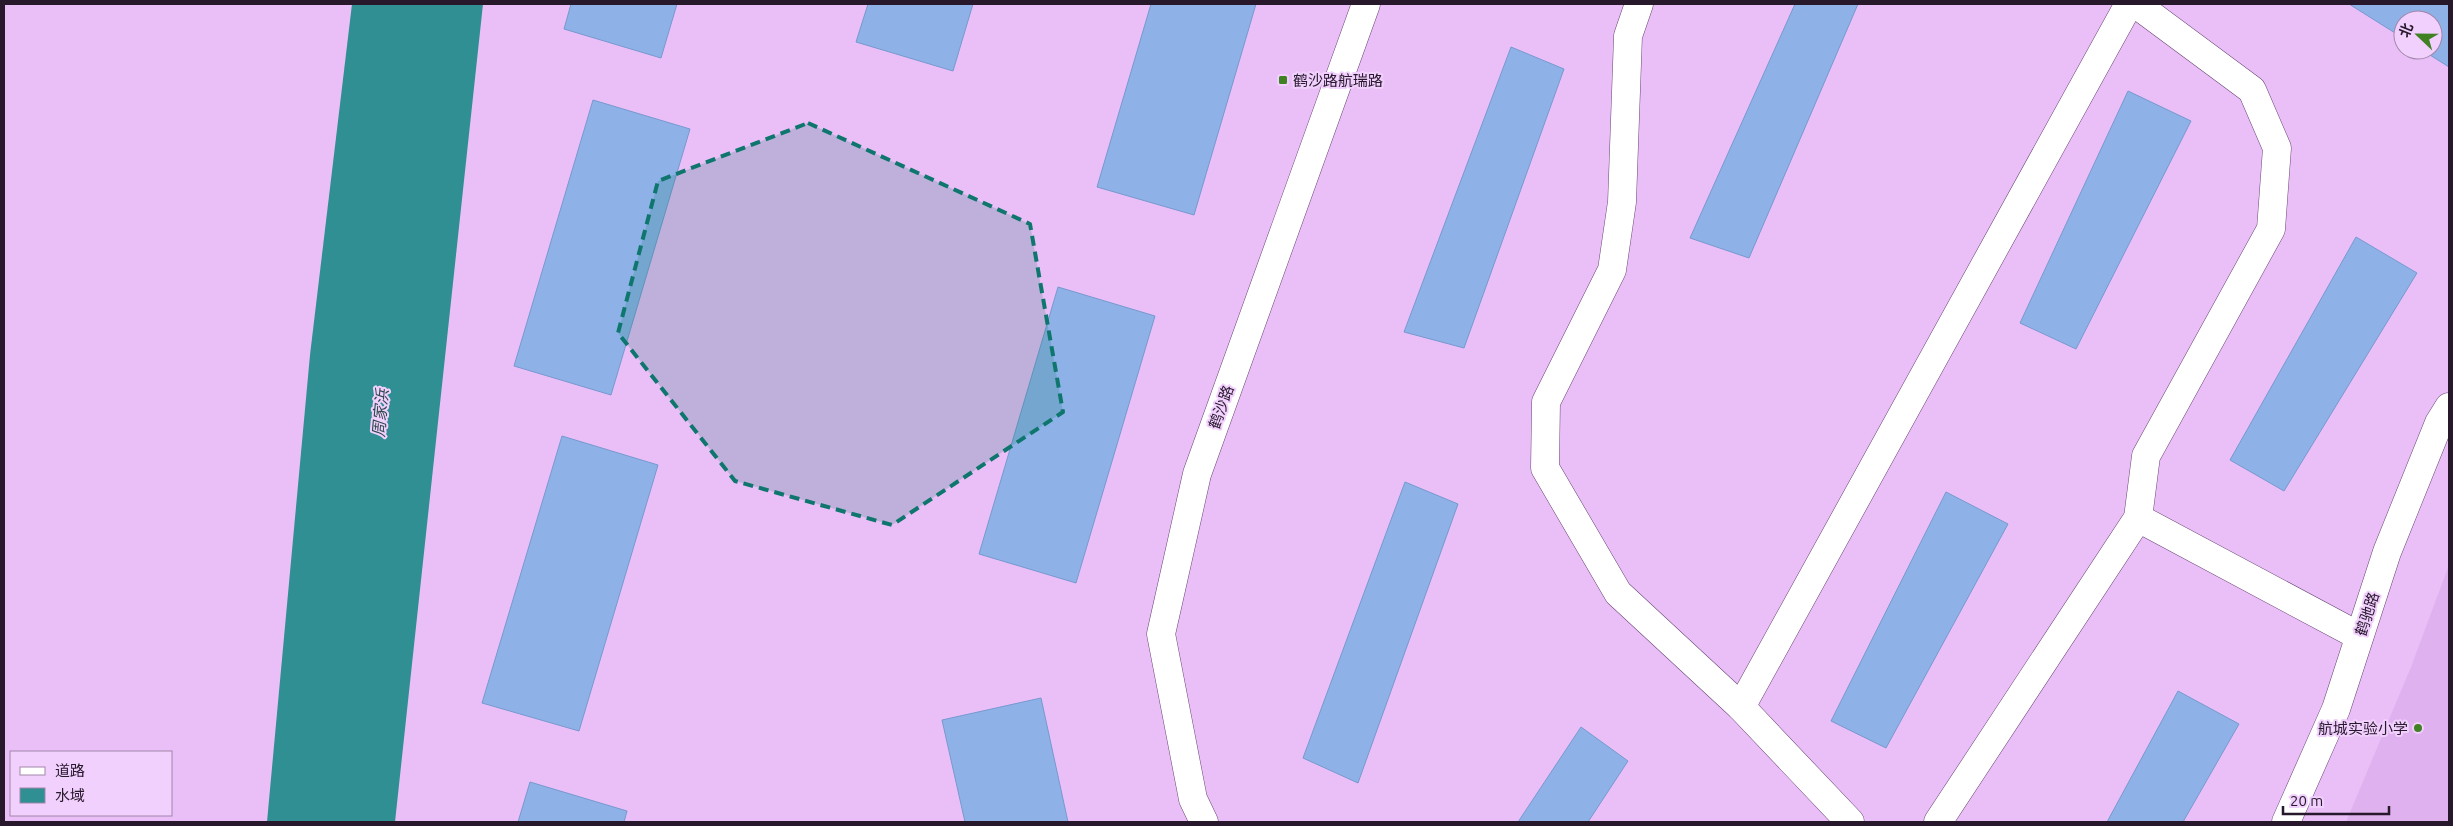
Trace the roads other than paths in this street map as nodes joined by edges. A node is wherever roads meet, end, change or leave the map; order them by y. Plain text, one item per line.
1 (1366, 4) edge
2 (1639, 4) edge
3 (2129, 4) edge
4 (2136, 4) edge
5 (2449, 407) edge
6 (2138, 518) junction
7 (2359, 636) junction
8 (1741, 707) junction
9 (1204, 822) edge
10 (1850, 822) edge
11 (1938, 822) edge
12 (2286, 822) edge

1 - 9 street, 鹤沙路
2 - 8 street
3 - 8 street
4 - 6 street
5 - 7 street, 鹤驰路
6 - 7 street
6 - 11 street
7 - 12 street, 鹤驰路
8 - 10 street

